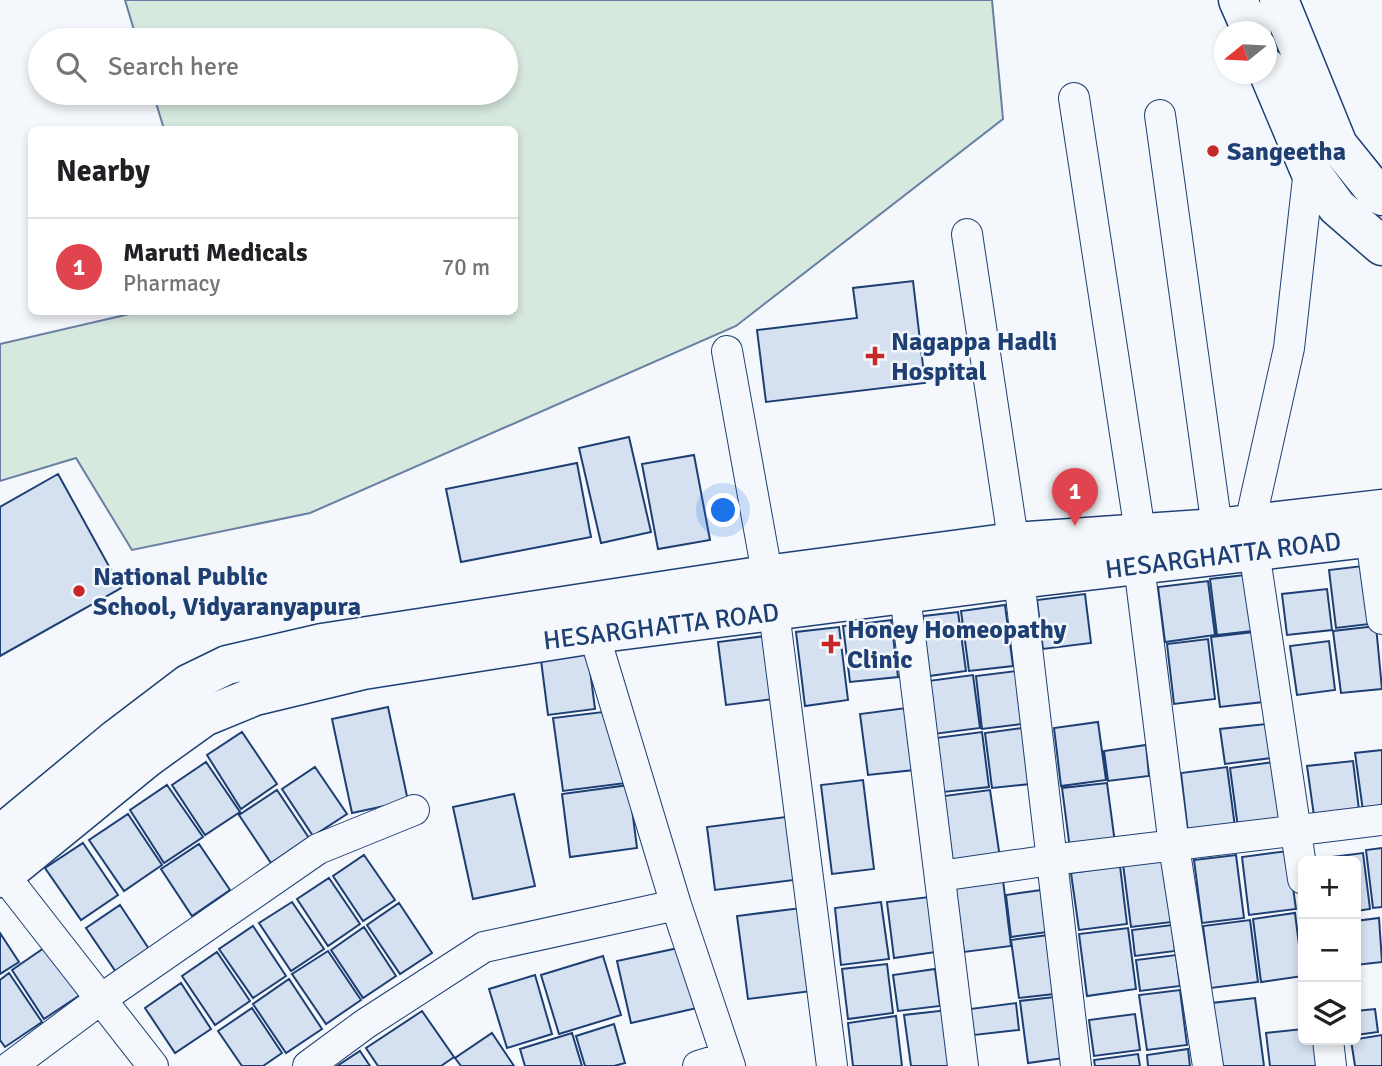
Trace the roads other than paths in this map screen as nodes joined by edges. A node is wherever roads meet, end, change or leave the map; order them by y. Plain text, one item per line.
1 (1238, 0) edge
2 (1279, 0) edge
3 (1247, 21) edge
4 (1273, 84) edge
5 (1074, 98) dead end
6 (1160, 115) dead end
7 (1309, 169) junction
8 (1382, 196) edge
9 (967, 234) dead end
10 (1382, 246) edge
11 (727, 351) dead end
12 (1378, 528) edge
13 (1240, 534) junction
14 (1140, 549) junction
15 (888, 561) junction
16 (1016, 561) junction
17 (770, 594) junction
18 (905, 596) junction
19 (1382, 619) edge
20 (594, 634) junction
21 (414, 810) dead end
22 (1382, 820) edge
23 (1296, 831) junction
24 (0, 835) edge
25 (1174, 846) junction
26 (1300, 856) edge
27 (1051, 860) junction
28 (1, 875) edge
29 (940, 876) junction
30 (676, 905) junction
31 (101, 999) junction
32 (1329, 1045) edge
33 (728, 1062) edge
34 (11, 1066) edge
35 (153, 1066) edge
36 (308, 1066) edge
37 (698, 1066) edge
38 (832, 1066) edge
39 (963, 1066) edge
40 (1076, 1066) edge
41 (1208, 1066) edge
42 (1332, 1066) edge

1 - 3 main road
2 - 8 main road
4 - 7 main road
5 - 14 street
6 - 13 street
7 - 10 main road
7 - 13 street
9 - 16 street
11 - 17 street
12 - 13 main road, HESARGHATTA ROAD
12 - 19 street
13 - 14 main road, HESARGHATTA ROAD
13 - 23 street
14 - 16 main road, HESARGHATTA ROAD
14 - 25 street
15 - 16 main road, HESARGHATTA ROAD
15 - 17 main road, HESARGHATTA ROAD
15 - 18 street
16 - 18 main road, HESARGHATTA ROAD
16 - 27 street
17 - 18 main road, HESARGHATTA ROAD
17 - 20 main road, HESARGHATTA ROAD
17 - 24 main road, HESARGHATTA ROAD
17 - 38 street
18 - 29 street
20 - 28 main road, HESARGHATTA ROAD
20 - 30 street
21 - 31 street
22 - 23 street
23 - 25 street
23 - 26 street
25 - 27 street
25 - 41 street
27 - 29 street
27 - 40 street
28 - 31 street
29 - 39 street
30 - 33 street
30 - 36 street
31 - 34 street
31 - 35 street
32 - 42 street
33 - 37 street

